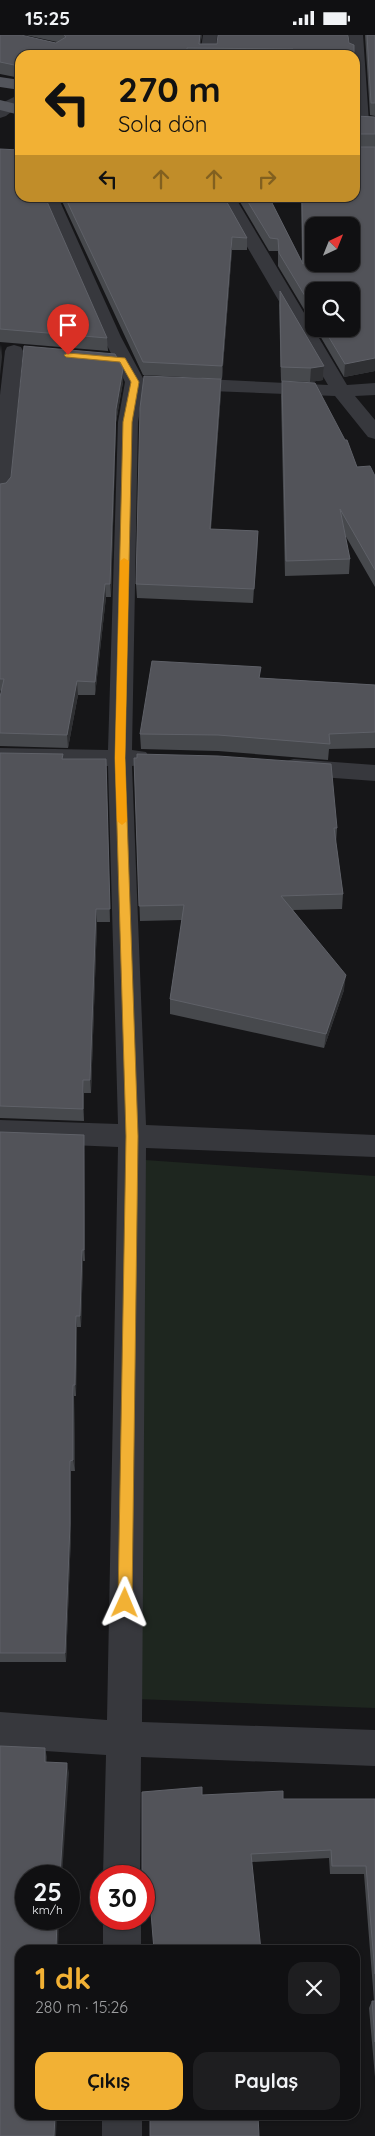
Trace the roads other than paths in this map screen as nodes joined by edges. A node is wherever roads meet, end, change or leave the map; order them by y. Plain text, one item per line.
1 (210, 35) edge
2 (356, 35) edge
3 (208, 50) edge
4 (357, 50) edge
5 (360, 78) edge
6 (0, 82) edge
7 (15, 84) edge
8 (364, 122) edge
9 (52, 202) edge
10 (229, 202) edge
11 (7, 350) edge
12 (34, 353) edge
13 (152, 383) junction
14 (375, 389) edge
15 (341, 391) junction
16 (375, 433) edge
17 (0, 490) edge
18 (0, 756) edge
19 (120, 758) junction
20 (160, 759) edge
21 (277, 765) edge
22 (375, 773) edge
23 (0, 1131) edge
24 (132, 1136) junction
25 (375, 1146) edge
26 (0, 1730) edge
27 (123, 1739) junction
28 (375, 1748) edge
29 (122, 1865) edge
30 (122, 1930) edge
31 (122, 1945) edge
32 (122, 2120) edge
33 (122, 2136) edge

1 - 3 street
2 - 4 street
5 - 8 street
6 - 7 main road
9 - 13 street
10 - 15 street
11 - 12 street
11 - 17 street
13 - 15 street
13 - 19 street
14 - 15 street
15 - 16 street
18 - 19 street
19 - 20 street
19 - 24 street
21 - 22 street
23 - 24 street
24 - 25 street
24 - 27 street
26 - 27 street
27 - 28 street
27 - 29 street
30 - 31 street
32 - 33 street

